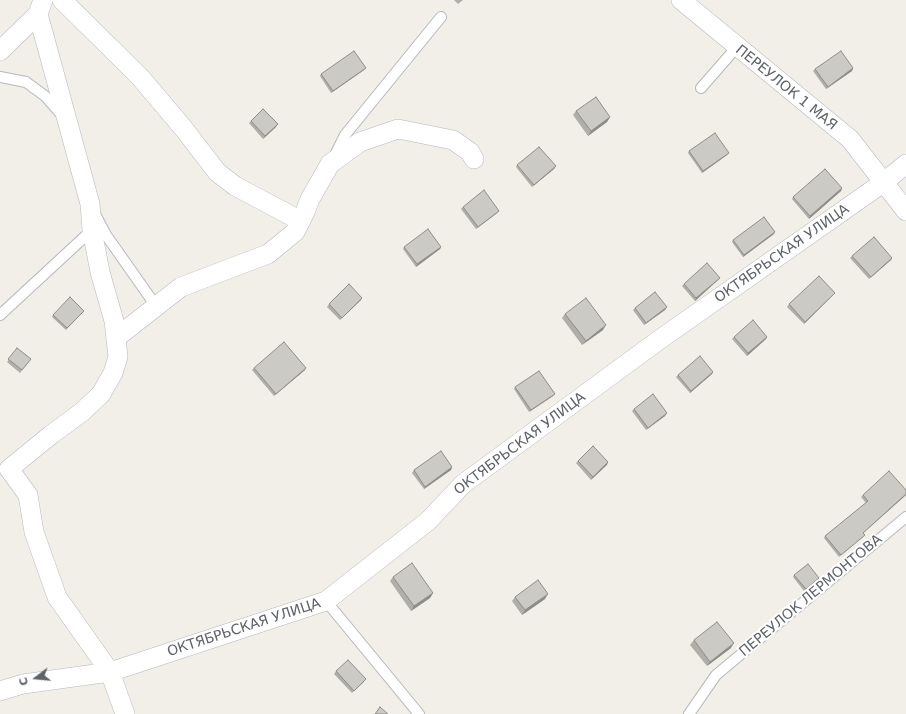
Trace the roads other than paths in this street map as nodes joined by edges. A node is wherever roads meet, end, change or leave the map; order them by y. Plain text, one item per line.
1 (62, 0) edge
2 (681, 0) edge
3 (40, 7) edge
4 (441, 18) dead end
5 (736, 48) junction
6 (0, 51) edge
7 (0, 77) edge
8 (701, 88) dead end
9 (67, 122) junction
10 (474, 159) dead end
11 (330, 164) junction
12 (906, 164) edge
13 (884, 182) junction
14 (90, 204) junction
15 (906, 210) edge
16 (301, 221) junction
17 (92, 230) junction
18 (156, 306) junction
19 (0, 315) edge
20 (117, 337) junction
21 (5, 474) edge
22 (906, 517) edge
23 (326, 601) junction
24 (110, 672) junction
25 (0, 691) edge
26 (125, 714) edge
27 (419, 714) edge
28 (689, 714) edge

1 - 16 street
2 - 5 street, ПЕРЕУЛОК 1 МАЯ
3 - 6 street
3 - 9 street
4 - 11 lane
5 - 8 lane
5 - 13 street, ПЕРЕУЛОК 1 МАЯ
7 - 9 lane
9 - 14 street
10 - 11 street
11 - 16 street
12 - 13 street, ОКТЯБРЬСКАЯ УЛИЦА
13 - 15 street
13 - 23 street, ОКТЯБРЬСКАЯ УЛИЦА
14 - 17 street
14 - 18 lane
16 - 18 street
17 - 19 lane
17 - 20 street
18 - 20 street
20 - 21 street
21 - 24 street
22 - 28 lane, ПЕРЕУЛОК ЛЕРМОНТОВА
23 - 24 street, ОКТЯБРЬСКАЯ УЛИЦА
23 - 27 lane
24 - 25 street, ОКТЯБРЬСКАЯ УЛИЦА
24 - 26 street

